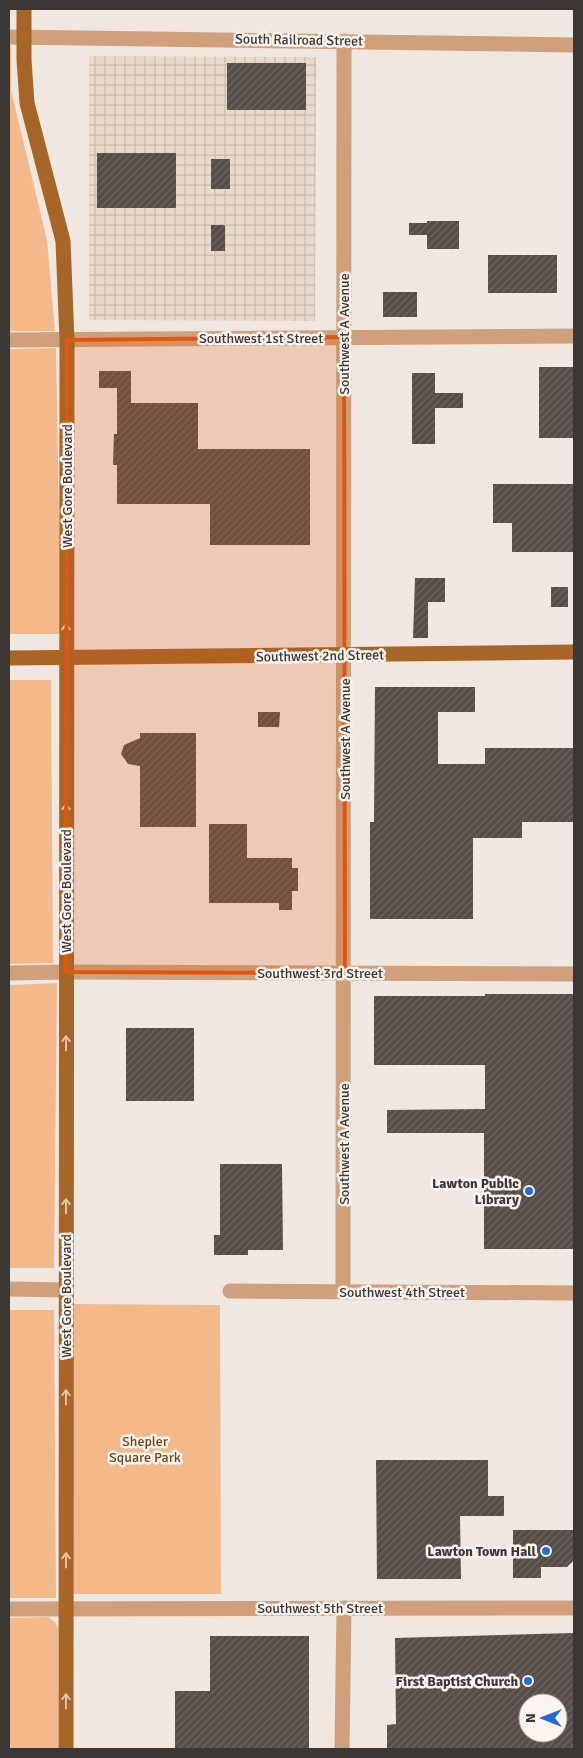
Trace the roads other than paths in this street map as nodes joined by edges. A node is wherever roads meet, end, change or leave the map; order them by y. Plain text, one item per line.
1 (24, 9) edge
2 (16, 37) edge
3 (344, 41) junction
4 (574, 45) edge
5 (574, 336) edge
6 (344, 337) junction
7 (9, 340) edge
8 (67, 340) junction
9 (574, 652) edge
10 (345, 656) junction
11 (9, 658) edge
12 (66, 659) junction
13 (66, 972) junction
14 (9, 973) edge
15 (345, 973) junction
16 (574, 974) edge
17 (9, 1289) edge
18 (66, 1290) junction
19 (230, 1291) dead end
20 (343, 1292) junction
21 (574, 1293) edge
22 (344, 1608) junction
23 (574, 1608) edge
24 (9, 1609) edge
25 (66, 1609) junction
26 (66, 1749) edge
27 (342, 1749) edge

1 - 2 main road, West Gore Boulevard
2 - 3 street, South Railroad Street
2 - 8 main road, West Gore Boulevard
3 - 4 street, South Railroad Street
3 - 6 street, Southwest A Avenue
5 - 6 street, Southwest 1st Street
6 - 8 street, Southwest 1st Street
6 - 10 street, Southwest A Avenue
7 - 8 street, Southwest 1st Street
12 -> 8 main road, West Gore Boulevard
9 - 10 main road, Southwest 2nd Street
10 - 12 main road, Southwest 2nd Street
10 - 15 street, Southwest A Avenue
11 - 12 main road, Southwest 2nd Street
13 -> 12 main road, West Gore Boulevard
13 - 14 street, Southwest 3rd Street
13 - 15 street, Southwest 3rd Street
18 -> 13 main road, West Gore Boulevard
15 - 16 street, Southwest 3rd Street
15 - 20 street, Southwest A Avenue
17 - 18 street
25 -> 18 main road, West Gore Boulevard
19 - 20 street, Southwest 4th Street
20 - 21 street, Southwest 4th Street
22 - 23 street, Southwest 5th Street
22 - 25 street, Southwest 5th Street
22 - 27 street
24 - 25 street, Southwest 5th Street
26 -> 25 main road, West Gore Boulevard

